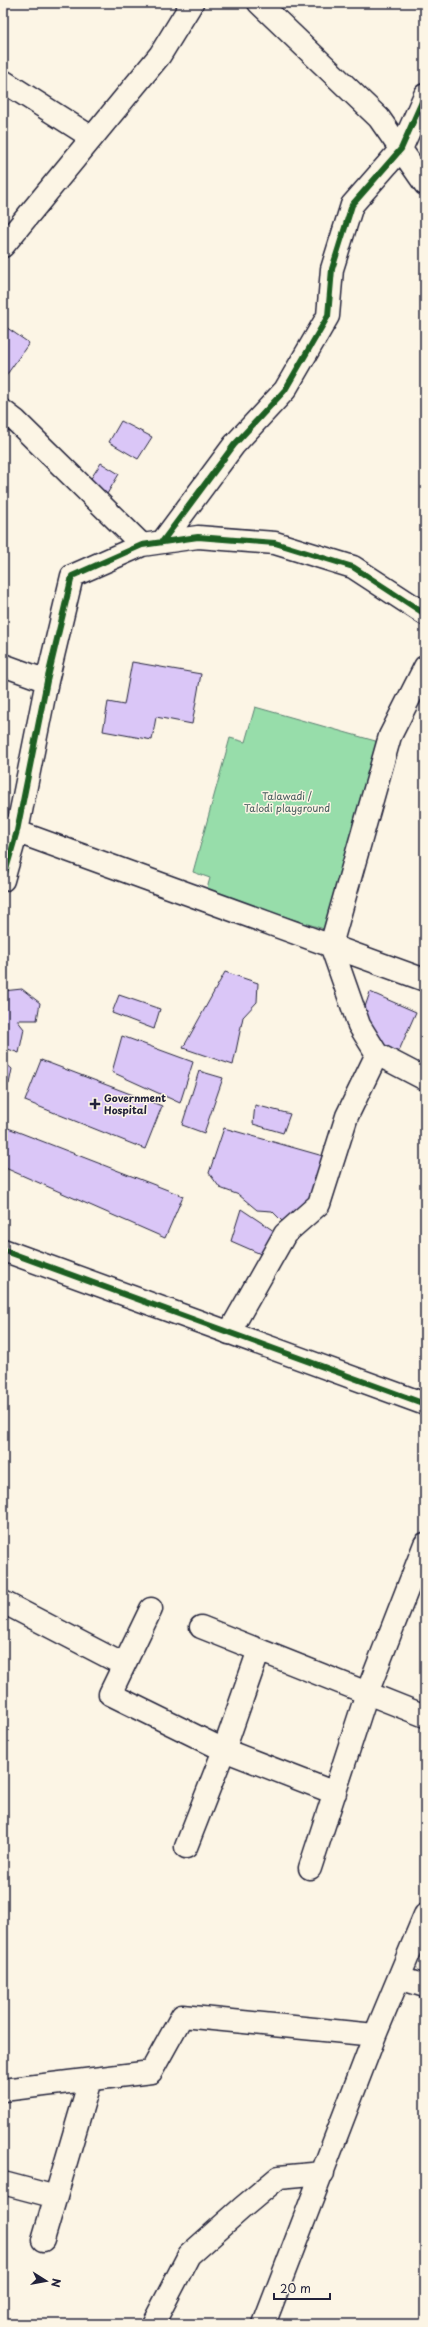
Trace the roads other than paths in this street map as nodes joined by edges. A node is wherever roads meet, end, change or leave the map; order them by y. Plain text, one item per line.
1 (192, 3) edge
2 (260, 3) edge
3 (3, 81) edge
4 (425, 95) edge
5 (91, 137) junction
6 (401, 150) junction
7 (425, 184) edge
8 (3, 246) edge
9 (3, 411) edge
10 (152, 543) junction
11 (425, 614) edge
12 (3, 665) edge
13 (425, 667) edge
14 (47, 681) junction
15 (10, 829) edge
16 (3, 880) edge
17 (331, 945) junction
18 (425, 980) edge
19 (377, 1054) junction
20 (425, 1079) edge
21 (3, 1250) edge
22 (229, 1332) junction
23 (425, 1404) edge
24 (425, 1544) edge
25 (3, 1602) edge
26 (151, 1609) dead end
27 (201, 1627) dead end
28 (258, 1650) junction
29 (124, 1665) junction
30 (367, 1693) junction
31 (425, 1716) edge
32 (224, 1750) junction
33 (335, 1793) junction
34 (186, 1847) dead end
35 (310, 1868) dead end
36 (425, 1915) edge
37 (399, 1978) junction
38 (425, 1986) edge
39 (375, 2035) junction
40 (90, 2080) junction
41 (3, 2090) edge
42 (323, 2173) junction
43 (3, 2183) edge
44 (56, 2197) junction
45 (43, 2240) dead end
46 (153, 2324) edge
47 (264, 2324) edge

1 - 5 street
2 - 6 street
3 - 5 street
4 - 6 street
5 - 8 street
6 - 7 street
6 - 10 street
9 - 10 street
10 - 11 street
10 - 14 street
12 - 14 street
13 - 17 street
14 - 15 street
15 - 16 street
15 - 17 street
17 - 18 street
17 - 19 street
19 - 20 street
19 - 22 street
21 - 22 street
22 - 23 street
24 - 30 street
25 - 29 street
26 - 29 street
27 - 28 street
28 - 30 street
28 - 32 street
29 - 32 street
30 - 31 street
30 - 33 street
32 - 33 street
32 - 34 street
33 - 35 street
36 - 37 street
37 - 38 street
37 - 39 street
39 - 40 street
39 - 42 street
40 - 41 street
40 - 44 street
42 - 46 street
42 - 47 street
43 - 44 street
44 - 45 street

